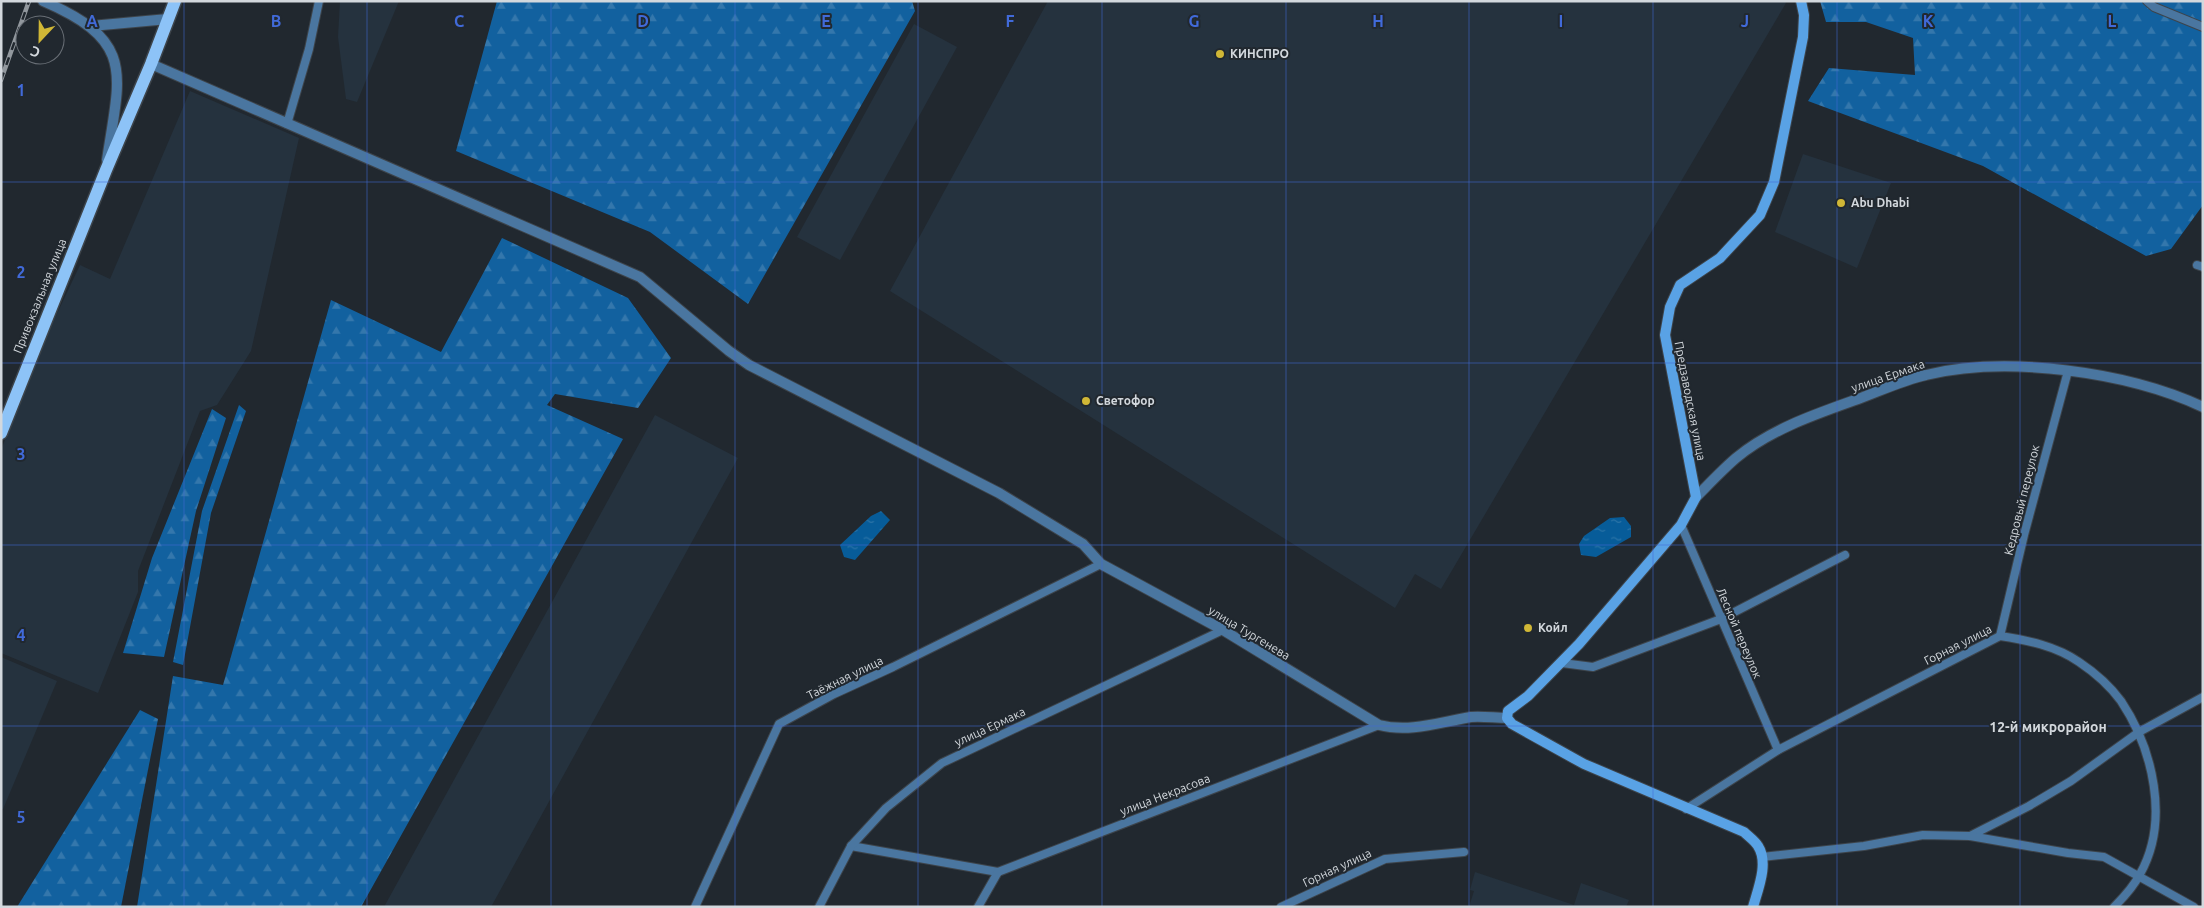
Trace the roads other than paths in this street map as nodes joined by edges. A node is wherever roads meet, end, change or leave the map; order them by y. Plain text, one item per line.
1 (43, 1) edge
2 (175, 1) edge
3 (319, 1) edge
4 (1801, 1) edge
5 (2147, 1) edge
6 (168, 19) junction
7 (91, 26) junction
8 (2203, 27) edge
9 (151, 64) junction
10 (287, 124) junction
11 (106, 170) junction
12 (2068, 371) junction
13 (2203, 407) edge
14 (1, 433) edge
15 (1696, 497) junction
16 (1681, 525) junction
17 (1845, 555) dead end
18 (1101, 564) junction
19 (1721, 620) junction
20 (1223, 630) junction
21 (2000, 636) junction
22 (1562, 663) junction
23 (2203, 697) edge
24 (1507, 718) junction
25 (1379, 725) junction
26 (2139, 732) junction
27 (1778, 750) junction
28 (1686, 809) junction
29 (1970, 836) junction
30 (851, 846) junction
31 (1464, 852) dead end
32 (1762, 857) junction
33 (998, 872) junction
34 (2140, 875) junction
35 (695, 907) edge
36 (819, 907) edge
37 (978, 907) edge
38 (1281, 907) edge
39 (1753, 907) edge
40 (2114, 907) edge
41 (2194, 907) edge

1 - 7 street
2 - 6 main road, Привокзальная улица
3 - 10 street
4 - 15 main road, Предзаводская улица
5 - 8 street
6 - 7 street
6 - 9 main road, Привокзальная улица
7 - 11 street
9 - 10 street, улица Тургенева
9 - 11 main road, Привокзальная улица
10 - 18 street, улица Тургенева
11 - 14 main road, Привокзальная улица
12 - 13 street, улица Ермака
12 - 15 street, улица Ермака
12 - 21 street, Кедровый переулок
15 - 16 main road
16 - 19 street, Лесной переулок
16 - 22 main road
17 - 19 street
18 - 20 street, улица Тургенева
18 - 35 street, Таёжная улица
19 - 22 street
19 - 27 street, Лесной переулок
20 - 25 street, улица Тургенева
20 - 30 street, улица Ермака
21 - 26 street, Горная улица
21 - 27 street, Горная улица
22 - 24 main road
23 - 26 street
24 - 25 street, улица Тургенева
24 - 28 main road
25 - 33 street, улица Некрасова
26 - 29 street
26 - 34 street, Горная улица
27 - 28 street, Горная улица
28 - 32 main road
29 - 32 street
29 - 34 street
30 - 33 street
30 - 36 street, улица Ермака
31 - 38 street, Горная улица
32 - 39 main road
33 - 37 street
34 - 40 street, Горная улица
34 - 41 street

